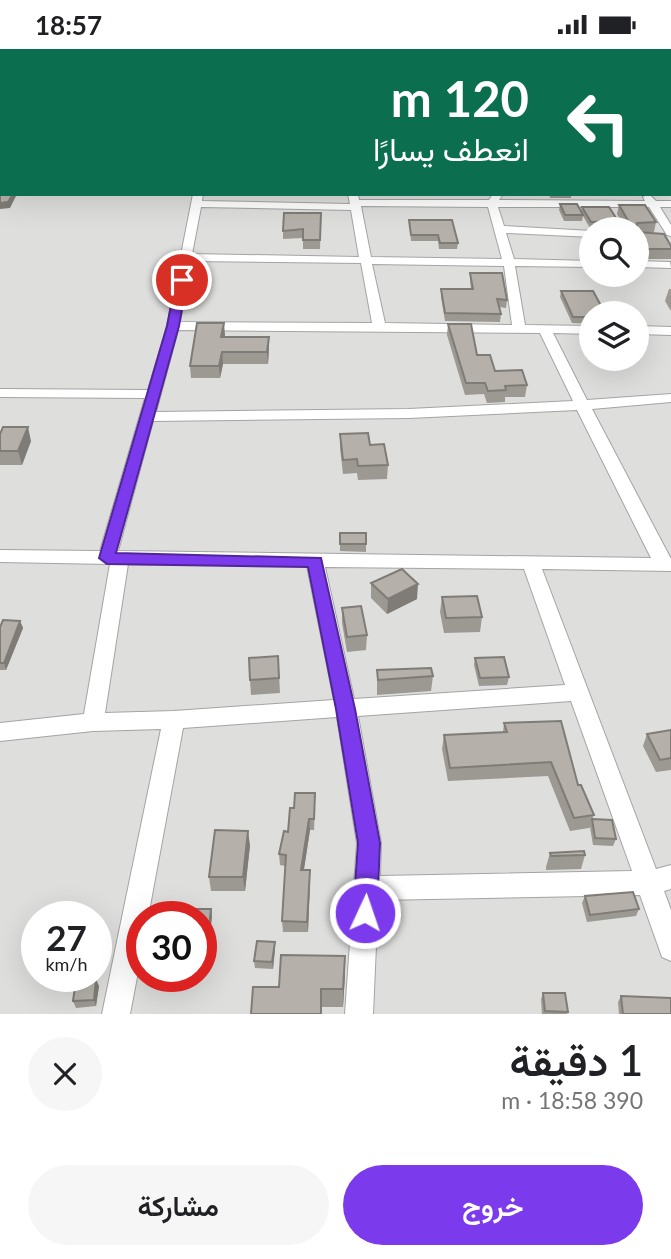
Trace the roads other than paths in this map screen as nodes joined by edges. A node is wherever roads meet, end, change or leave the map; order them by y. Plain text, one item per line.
1 (197, 199) edge
2 (495, 199) edge
3 (650, 199) edge
4 (355, 201) edge
5 (671, 204) edge
6 (499, 229) junction
7 (579, 233) edge
8 (667, 237) edge
9 (671, 248) edge
10 (186, 257) junction
11 (366, 260) junction
12 (509, 262) junction
13 (579, 264) edge
14 (649, 265) edge
15 (671, 266) edge
16 (173, 326) junction
17 (379, 327) junction
18 (519, 328) junction
19 (544, 329) junction
20 (579, 330) edge
21 (649, 330) edge
22 (671, 331) edge
23 (0, 393) edge
24 (153, 394) junction
25 (671, 398) edge
26 (583, 406) junction
27 (147, 418) junction
28 (0, 556) edge
29 (113, 558) junction
30 (315, 562) junction
31 (531, 564) junction
32 (667, 565) edge
33 (578, 692) junction
34 (346, 709) junction
35 (174, 720) junction
36 (93, 722) junction
37 (0, 731) edge
38 (660, 880) edge
39 (366, 888) junction
40 (671, 948) edge
41 (116, 1014) edge
42 (359, 1014) edge

1 - 4 street
1 - 10 street
2 - 3 street
2 - 4 street
2 - 6 street
3 - 5 street
3 - 8 street
4 - 11 street
6 - 7 street
6 - 12 street
9 - 15 street
10 - 11 street
10 - 16 street
11 - 12 street
11 - 17 street
12 - 13 street
12 - 18 street
14 - 15 street
16 - 17 street
16 - 24 street
17 - 18 street
18 - 19 street
19 - 20 street
19 - 26 street
21 - 22 street
23 - 24 street
24 - 27 street
25 - 26 street
26 - 27 street
26 - 32 street
27 - 29 street
28 - 29 street
29 - 30 street
29 - 36 street
30 - 31 street
30 - 34 street
31 - 32 street
31 - 33 street
33 - 34 street
33 - 38 street
34 - 35 street
34 - 39 street
35 - 36 street
35 - 41 street
36 - 37 street
38 - 39 street
38 - 40 street
39 - 42 street

